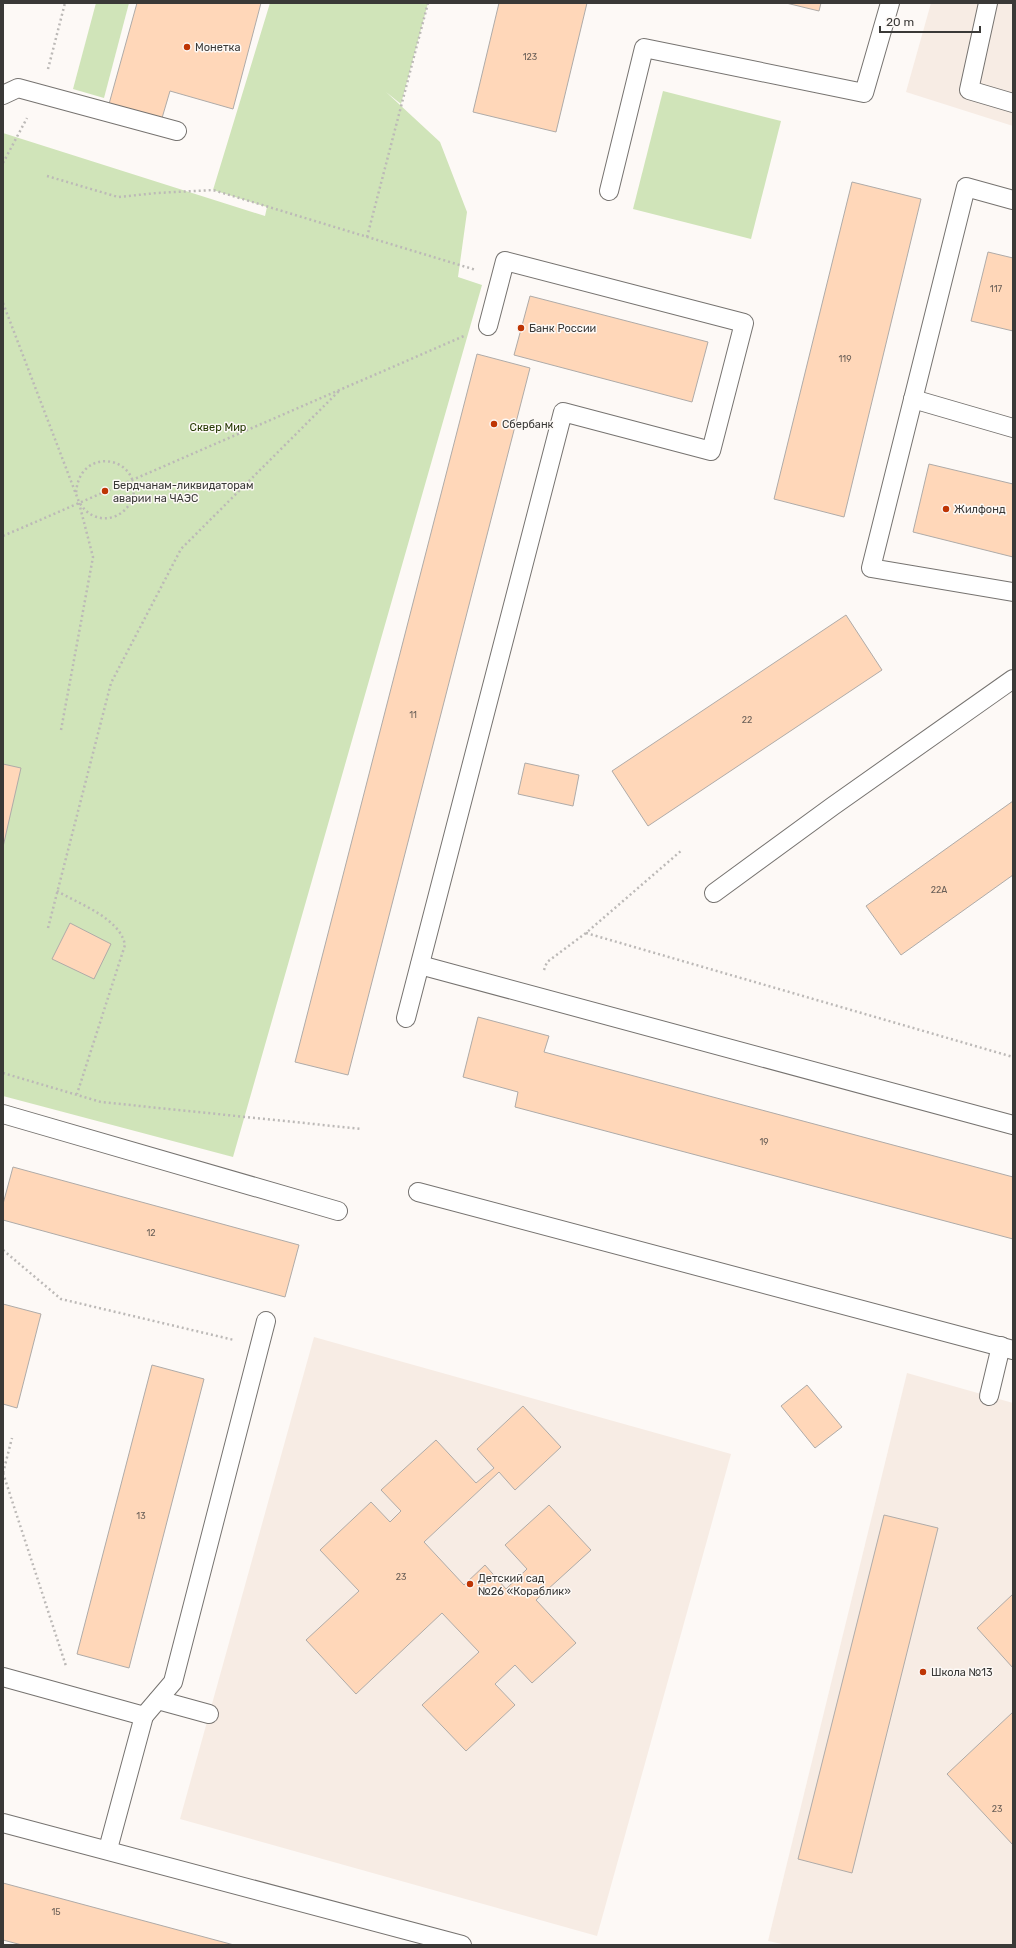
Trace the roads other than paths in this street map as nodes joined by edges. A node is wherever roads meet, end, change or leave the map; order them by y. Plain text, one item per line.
1 (890, 3) edge
2 (988, 3) edge
3 (3, 95) edge
4 (1013, 103) edge
5 (177, 132) dead end
6 (609, 191) dead end
7 (1013, 200) edge
8 (488, 326) road end
9 (913, 400) junction
10 (1013, 428) edge
11 (1013, 592) edge
12 (1013, 679) edge
13 (714, 893) dead end
14 (420, 965) junction
15 (406, 1018) dead end
16 (3, 1114) edge
17 (1013, 1125) edge
18 (418, 1192) dead end
19 (338, 1211) dead end
20 (266, 1321) dead end
21 (1007, 1348) edge
22 (989, 1396) dead end
23 (3, 1677) edge
24 (158, 1700) junction
25 (209, 1714) dead end
26 (144, 1716) junction
27 (3, 1823) edge
28 (108, 1849) junction
29 (462, 1945) edge

1 - 6 lane
2 - 4 lane
3 - 5 lane
7 - 9 lane
8 - 14 lane
9 - 10 lane
9 - 11 lane
12 - 13 lane
14 - 15 lane
14 - 17 lane
16 - 19 lane
18 - 21 lane
20 - 24 lane
21 - 22 lane
23 - 26 lane
24 - 25 lane
24 - 26 lane
26 - 28 lane
27 - 28 lane
28 - 29 lane

